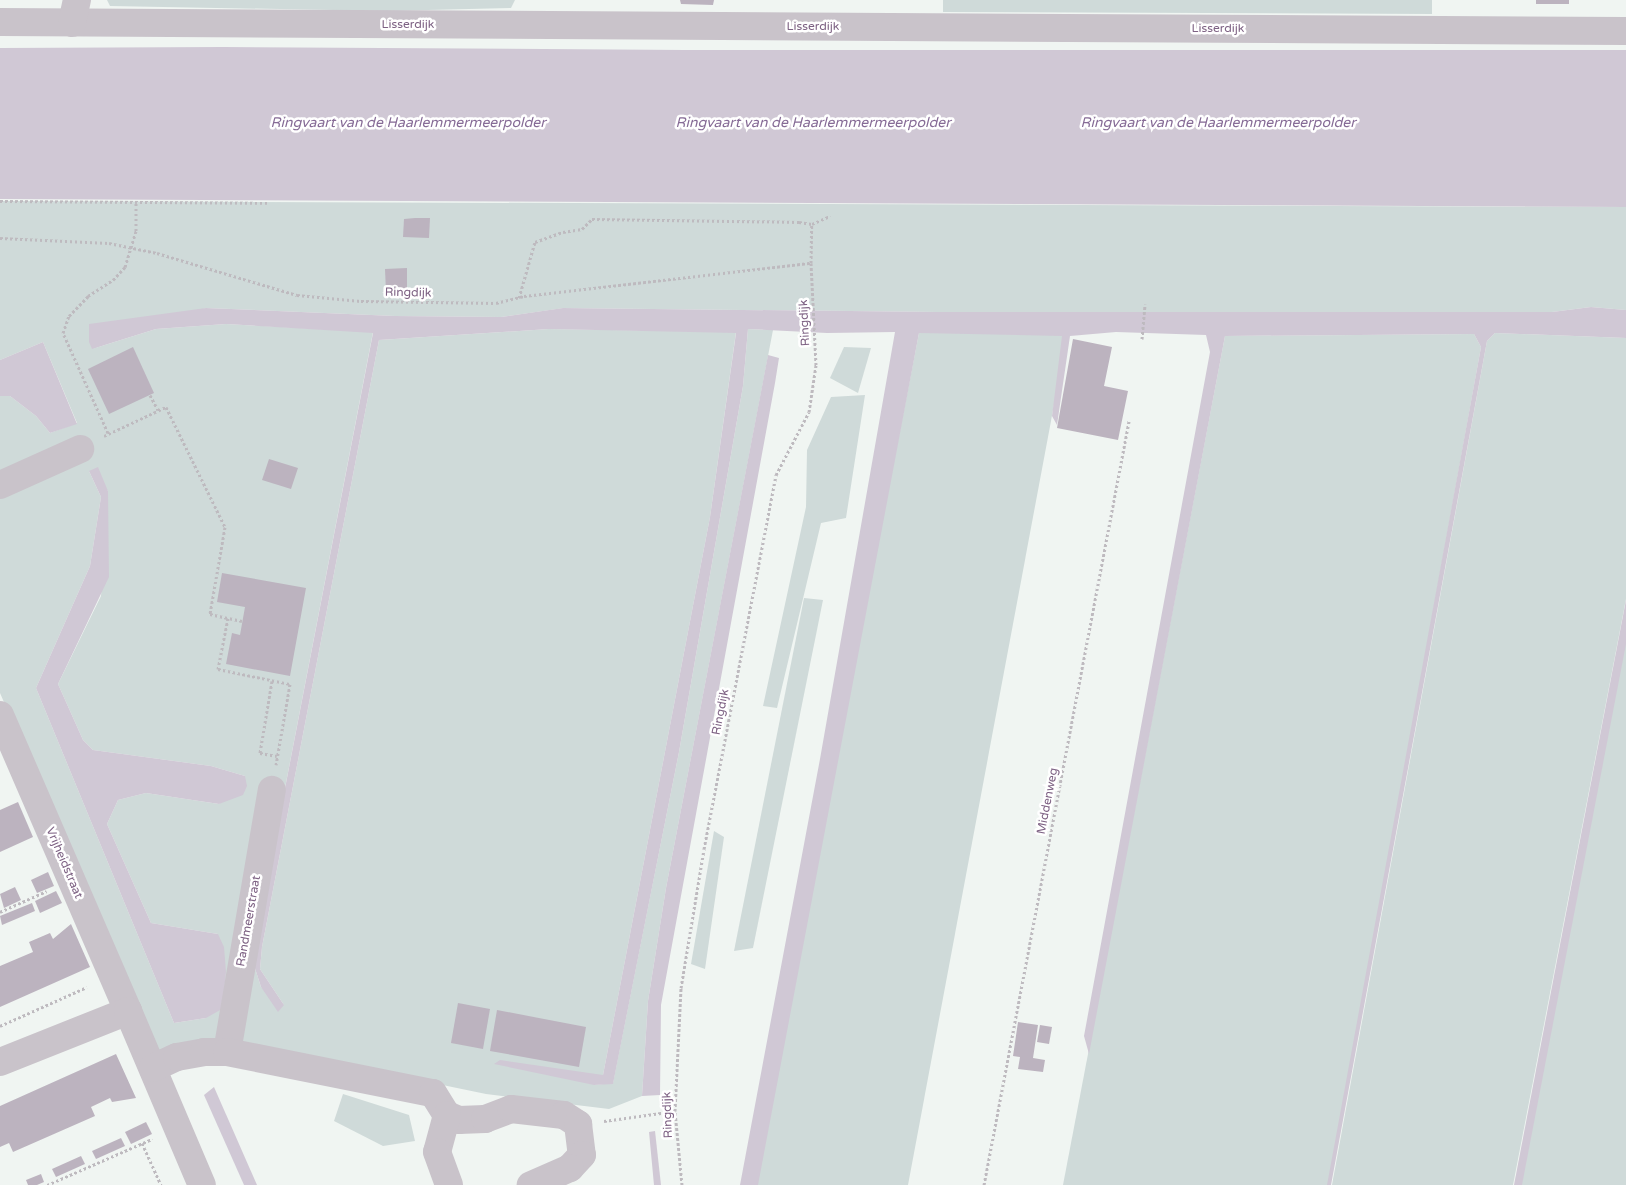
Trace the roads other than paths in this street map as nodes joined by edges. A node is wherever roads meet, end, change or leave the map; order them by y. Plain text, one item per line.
1 (74, 12) edge
2 (0, 22) edge
3 (1626, 31) edge
4 (80, 449) road end
5 (0, 485) edge
6 (0, 715) edge
7 (6, 744) edge
8 (272, 790) road end
9 (128, 1011) junction
10 (227, 1052) junction
11 (0, 1062) edge
12 (153, 1068) junction
13 (447, 1115) junction
14 (202, 1185) edge
15 (449, 1185) edge
16 (531, 1185) edge

1 - 2 street, Lisserdijk
1 - 3 street, Lisserdijk
4 - 5 street
6 - 7 street, Vrijheidstraat
7 - 9 street, Vrijheidstraat
8 - 10 street, Randmeerstraat
9 - 11 street
9 - 12 street
10 - 12 street
10 - 13 street
12 - 14 street
13 - 15 street
13 - 16 street

